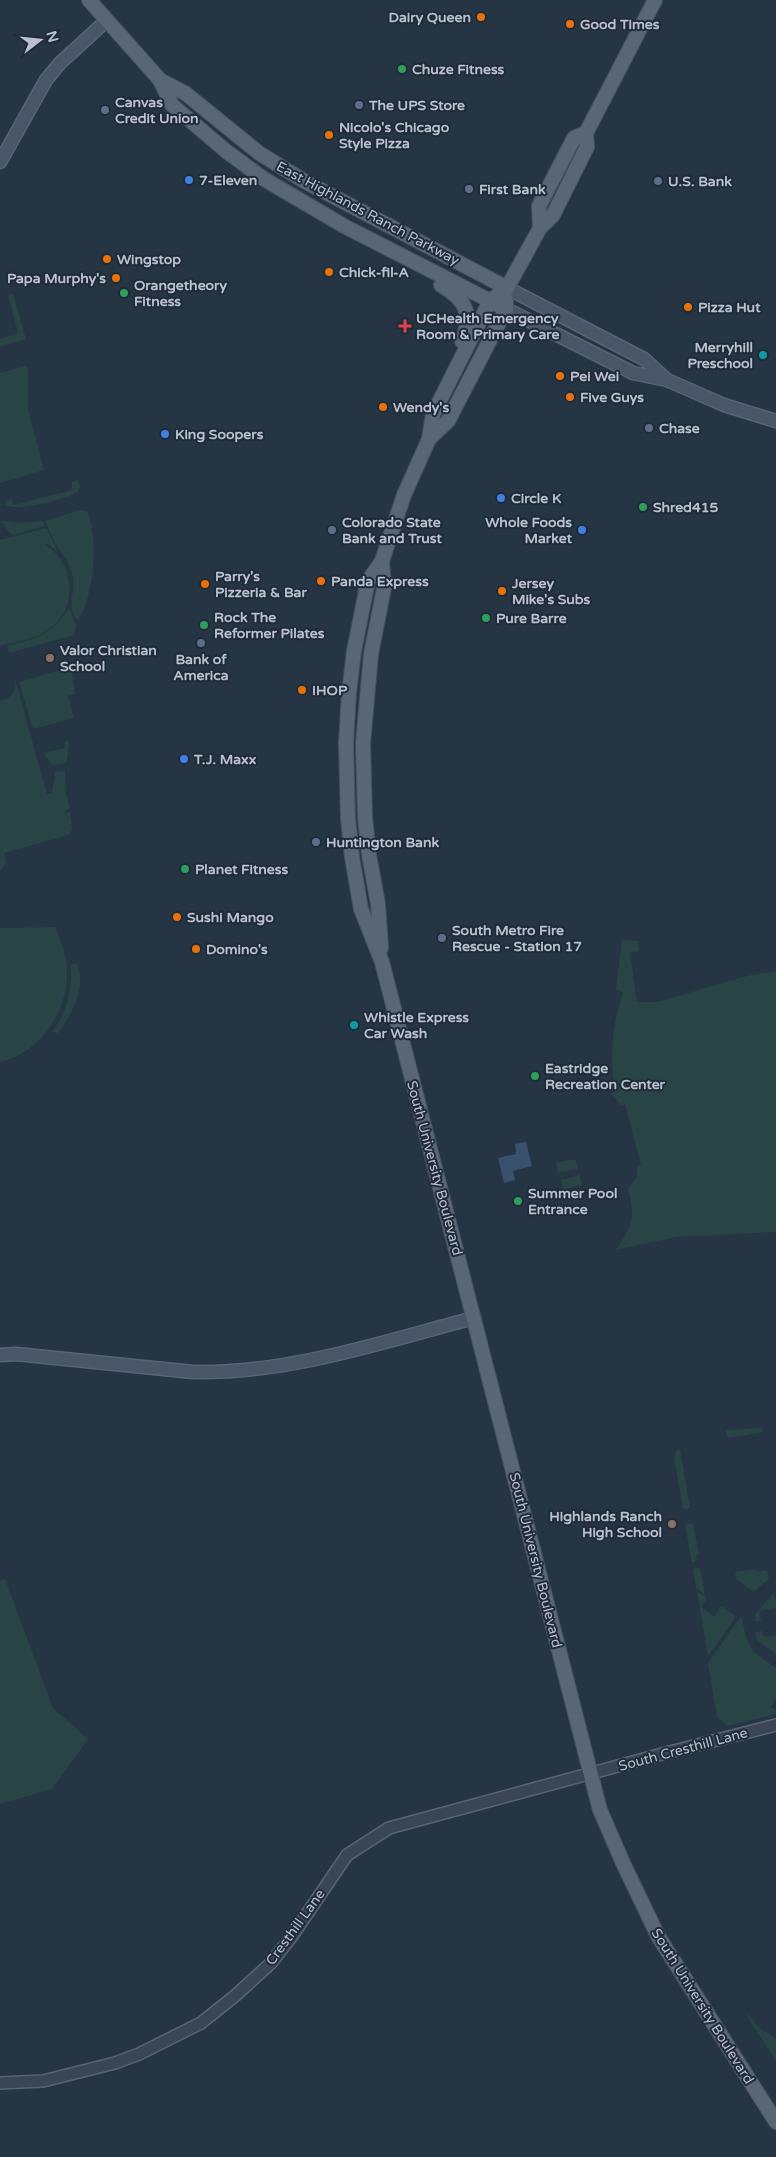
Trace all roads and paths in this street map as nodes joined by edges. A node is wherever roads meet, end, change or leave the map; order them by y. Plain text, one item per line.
1 (89, 0) edge
2 (655, 0) edge
3 (106, 20) junction
4 (160, 80) junction
5 (0, 162) edge
6 (419, 264) junction
7 (507, 288) junction
8 (490, 301) junction
9 (506, 309) junction
10 (454, 371) junction
11 (667, 380) junction
12 (776, 421) edge
13 (429, 439) junction
14 (382, 561) junction
15 (353, 663) junction
16 (364, 728) junction
17 (382, 962) junction
18 (474, 1318) junction
19 (0, 1355) edge
20 (776, 1725) edge
21 (590, 1774) junction
22 (0, 2083) edge
23 (776, 2122) edge

1 - 3 main road, East Highlands Ranch Parkway
2 - 7 main road, South University Boulevard
3 - 4 main road, East Highlands Ranch Parkway
3 - 5 main road
4 - 6 main road, East Highlands Ranch Parkway
4 - 7 main road, East Highlands Ranch Parkway
6 - 8 main road, East Highlands Ranch Parkway
6 - 10 main road
7 - 8 main road, South University Boulevard
7 - 9 main road, South University Boulevard
7 - 11 main road
8 - 9 main road, East Highlands Ranch Parkway
8 - 10 main road, South University Boulevard
9 - 11 main road
9 - 13 main road, South University Boulevard
10 - 13 main road, South University Boulevard
11 - 12 main road
13 - 14 main road, South University Boulevard
14 - 15 main road, South University Boulevard
14 - 16 main road, South University Boulevard
15 - 16 main road
15 - 17 main road, South University Boulevard
16 - 17 main road, South University Boulevard
17 - 18 main road, South University Boulevard
18 - 19 main road
18 - 21 main road, South University Boulevard
20 - 21 street, South Cresthill Lane
21 - 22 street, Cresthill Lane
21 - 23 main road, South University Boulevard

